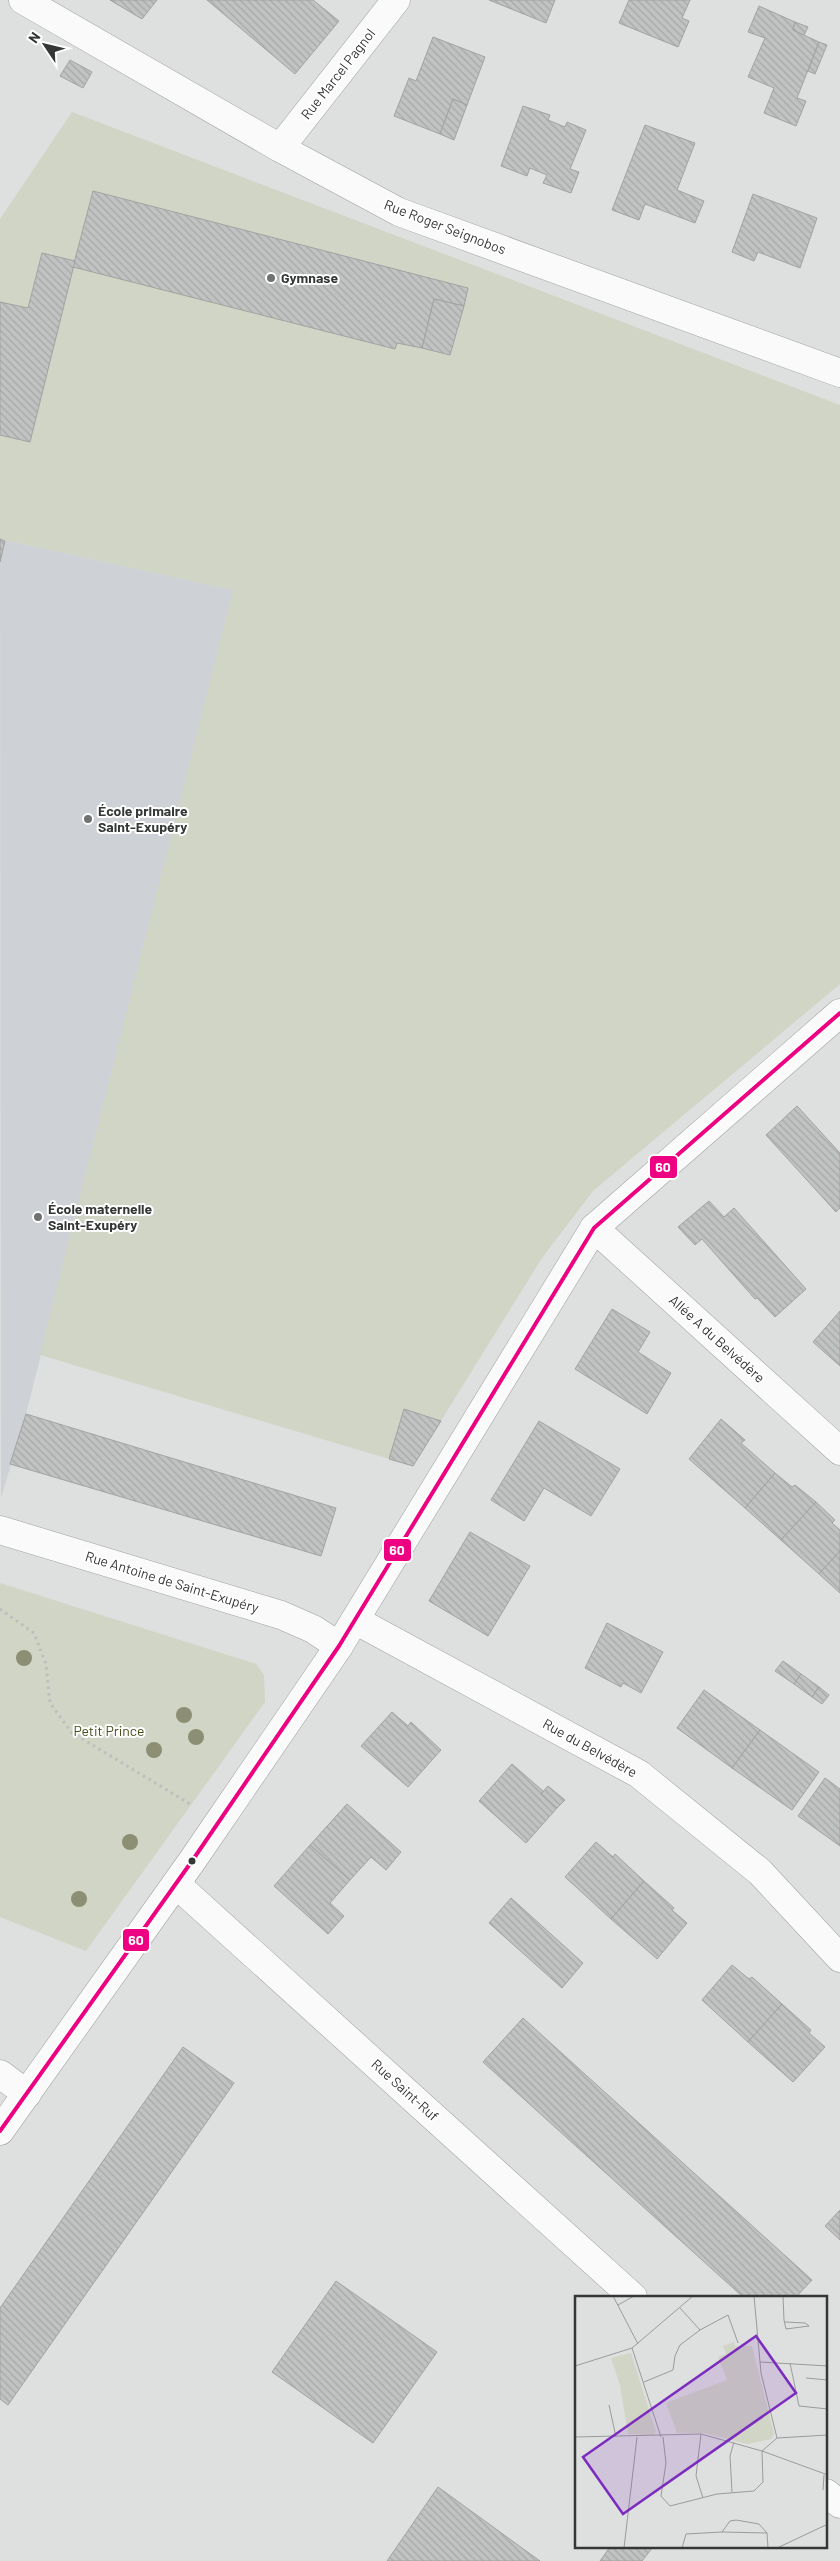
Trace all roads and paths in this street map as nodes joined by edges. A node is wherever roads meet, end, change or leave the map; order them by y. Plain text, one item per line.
1 (23, 0) edge
2 (396, 0) edge
3 (280, 148) junction
4 (840, 373) edge
5 (840, 1013) edge
6 (594, 1228) junction
7 (840, 1451) edge
8 (0, 1530) edge
9 (0, 1609) edge
10 (355, 1620) junction
11 (339, 1646) junction
12 (195, 1808) dead end
13 (176, 1884) junction
14 (840, 1958) edge
15 (0, 2074) edge
16 (27, 2094) junction
17 (0, 2131) edge
18 (632, 2296) edge
19 (828, 2495) edge
20 (840, 2504) edge

1 - 3 street, Rue Roger Seignobos
2 - 3 street, Rue Marcel Pagnol
3 - 4 street, Rue Roger Seignobos
5 - 6 street
6 - 7 street, Allée A du Belvédère
6 - 10 street
8 - 11 street, Rue Antoine de Saint-Exupéry
9 - 12 path
10 - 11 street
10 - 14 street, Rue du Belvédère
11 - 13 street
13 - 16 street
13 - 18 street, Rue Saint-Ruf
15 - 16 street
16 - 17 street
19 - 20 street

